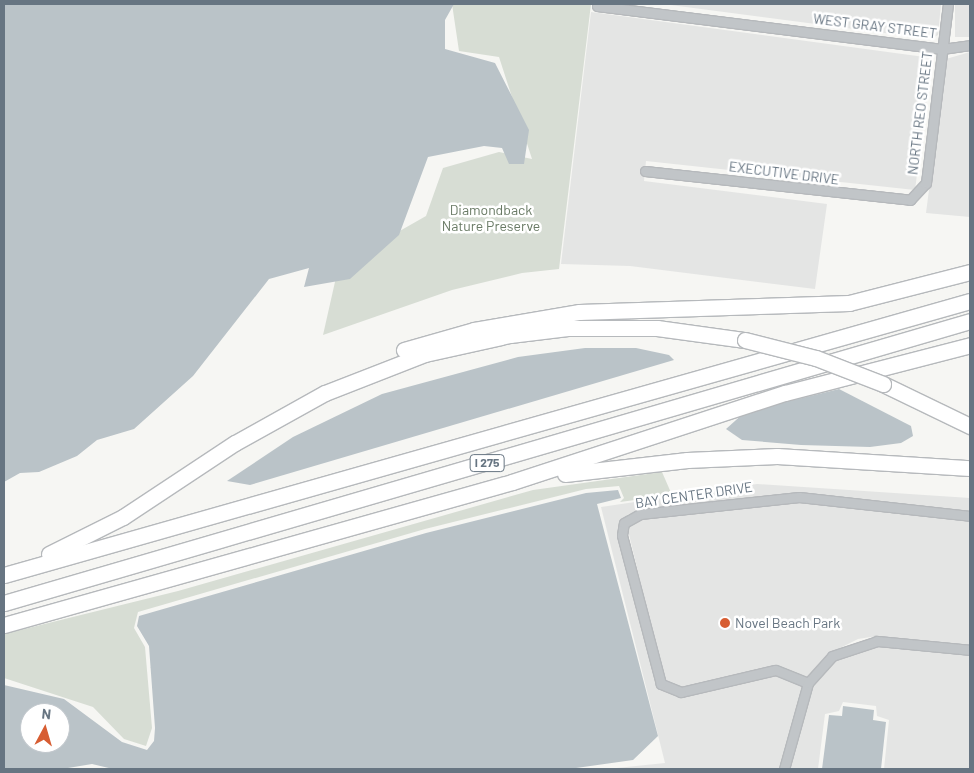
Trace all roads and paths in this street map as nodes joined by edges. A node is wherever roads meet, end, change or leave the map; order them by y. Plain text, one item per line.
1 (948, 4) edge
2 (597, 6) dead end
3 (970, 45) edge
4 (942, 49) junction
5 (645, 170) dead end
6 (918, 195) joint
7 (970, 272) edge
8 (970, 301) edge
9 (970, 321) edge
10 (970, 345) edge
11 (970, 426) edge
12 (235, 443) junction
13 (970, 468) edge
14 (512, 482) junction
15 (970, 516) edge
16 (4, 574) edge
17 (4, 603) edge
18 (4, 625) edge
19 (970, 650) edge
20 (808, 682) junction
21 (784, 769) edge

1 - 4 street, NORTH REO STREET
2 - 4 street, WEST GRAY STREET
3 - 4 street, WEST GRAY STREET
4 - 6 street, NORTH REO STREET
5 - 6 street, EXECUTIVE DRIVE
7 - 12 highway
8 - 16 highway, I 275
9 - 17 highway, I 275
10 - 14 highway
11 - 12 highway, bridge
12 - 16 highway
13 - 14 highway
14 - 18 highway
15 - 20 street, BAY CENTER DRIVE
19 - 20 street
20 - 21 street

